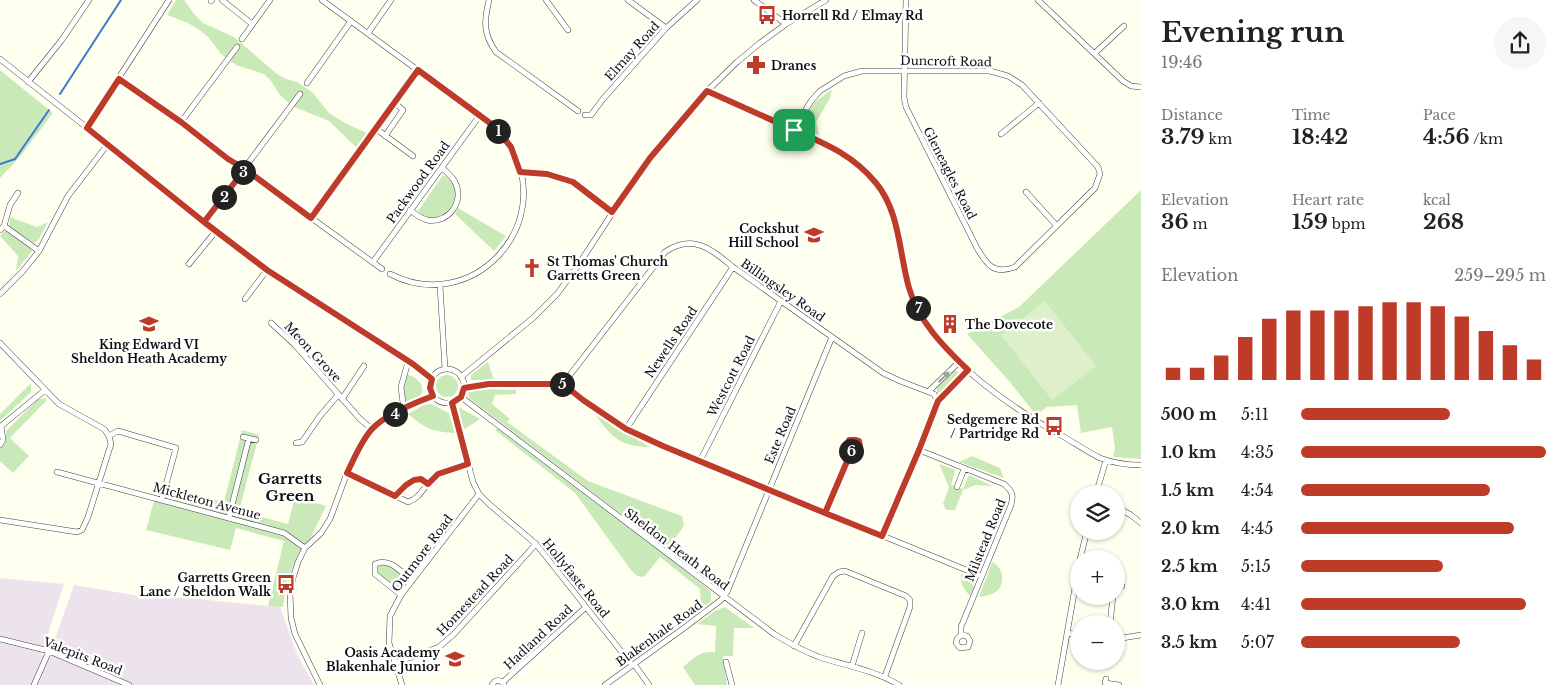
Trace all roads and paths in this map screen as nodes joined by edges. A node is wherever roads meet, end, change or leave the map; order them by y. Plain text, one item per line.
1 (89, 0) edge
2 (169, 0) edge
3 (222, 0) edge
4 (270, 0) edge
5 (322, 0) edge
6 (391, 0) edge
7 (489, 0) edge
8 (546, 0) edge
9 (628, 0) edge
10 (697, 0) edge
11 (754, 0) edge
12 (826, 0) edge
13 (906, 0) edge
14 (1038, 0) edge
15 (1044, 2) edge
16 (351, 21) junction
17 (252, 24) junction
18 (786, 24) junction
19 (1124, 26) dead end
20 (666, 28) junction
21 (568, 30) dead end
22 (368, 33) junction
23 (242, 39) dead end
24 (237, 47) dead end
25 (1095, 53) junction
26 (0, 59) edge
27 (418, 70) junction
28 (905, 70) junction
29 (119, 79) junction
30 (28, 82) junction
31 (307, 83) dead end
32 (1141, 88) edge
33 (707, 91) junction
34 (300, 94) dead end
35 (394, 102) junction
36 (1038, 103) junction
37 (578, 111) dead end
38 (480, 115) junction
39 (585, 115) dead end
40 (181, 122) junction
41 (87, 128) junction
42 (375, 128) junction
43 (794, 130) junction
44 (1001, 134) dead end
45 (385, 136) junction
46 (108, 144) junction
47 (412, 156) dead end
48 (442, 167) junction
49 (245, 169) junction
50 (520, 172) junction
51 (1026, 192) dead end
52 (18, 193) dead end
53 (410, 210) junction
54 (612, 212) junction
55 (311, 218) junction
56 (204, 222) junction
57 (1057, 226) junction
58 (2, 228) edge
59 (216, 231) junction
60 (39, 251) junction
61 (373, 262) junction
62 (189, 264) dead end
63 (733, 267) junction
64 (382, 268) dead end
65 (267, 270) junction
66 (390, 274) dead end
67 (440, 285) junction
68 (0, 294) edge
69 (245, 299) dead end
70 (781, 301) junction
71 (271, 323) dead end
72 (832, 337) junction
73 (0, 342) edge
74 (408, 362) junction
75 (959, 362) junction
76 (364, 366) dead end
77 (445, 369) junction
78 (968, 370) junction
79 (461, 377) junction
80 (432, 379) junction
81 (563, 384) junction
82 (464, 388) junction
83 (45, 390) junction
84 (929, 392) junction
85 (433, 396) junction
86 (340, 397) junction
87 (461, 397) junction
88 (938, 401) junction
89 (403, 403) dead end
90 (452, 403) junction
91 (1, 427) edge
92 (372, 429) junction
93 (626, 429) junction
94 (109, 436) junction
95 (256, 440) dead end
96 (301, 444) dead end
97 (0, 445) edge
98 (919, 450) junction
99 (851, 452) dead end
100 (1106, 460) junction
101 (700, 461) junction
102 (468, 464) junction
103 (1141, 465) edge
104 (964, 469) junction
105 (57, 472) dead end
106 (347, 473) junction
107 (99, 482) junction
108 (428, 484) junction
109 (1099, 485) edge
110 (957, 487) dead end
111 (768, 490) junction
112 (479, 494) junction
113 (395, 496) junction
114 (162, 499) junction
115 (1125, 512) edge
116 (825, 513) junction
117 (229, 517) junction
118 (0, 520) edge
119 (1141, 523) edge
120 (882, 536) junction
121 (536, 544) junction
122 (305, 548) junction
123 (980, 576) junction
124 (412, 581) junction
125 (401, 595) junction
126 (724, 597) junction
127 (1072, 605) edge
128 (586, 606) junction
129 (862, 633) dead end
130 (1067, 633) junction
131 (1070, 634) edge
132 (1141, 634) edge
133 (961, 635) dead end
134 (1125, 637) edge
135 (853, 638) dead end
136 (0, 640) edge
137 (860, 641) junction
138 (794, 646) junction
139 (49, 651) junction
140 (726, 662) dead end
141 (395, 663) junction
142 (633, 665) junction
143 (852, 666) junction
144 (885, 676) junction
145 (1106, 679) dead end
146 (504, 684) edge
147 (34, 685) edge
148 (129, 685) edge
149 (320, 685) edge
150 (402, 685) edge
151 (492, 685) edge
152 (605, 685) edge
153 (650, 685) edge
154 (732, 685) edge
155 (899, 685) edge
156 (1058, 685) edge
157 (1119, 685) edge

1 - 30 street
2 - 29 street
3 - 17 street
4 - 17 street
5 - 16 street
6 - 22 street
7 - 37 street
8 - 21 street
9 - 20 street
10 - 20 street, Elmay Road
11 - 18 street
12 - 18 street
13 - 28 street, Gleneagles Road
14 - 15 street
15 - 25 street
16 - 22 street
16 - 31 street
17 - 23 street
18 - 33 street
19 - 25 street
20 - 39 street, Elmay Road
22 - 27 street
24 - 40 street
25 - 32 street
26 - 30 street
27 - 35 street
27 - 38 street
28 - 36 street, Duncroft Road
28 - 43 street, Duncroft Road
28 - 57 street, Gleneagles Road
29 - 40 street
29 - 41 street
30 - 41 street
33 - 43 street
33 - 54 street
34 - 49 street
35 - 42 street
35 - 45 street
36 - 44 street
36 - 57 street, Duncroft Road
38 - 48 street, Packwood Road
38 - 50 street
40 - 49 street
41 - 46 street
42 - 45 street
42 - 55 street
43 - 75 street
45 - 47 street
46 - 56 street
46 - 60 street
48 - 53 street, Packwood Road
48 - 53 street
49 - 55 street
49 - 56 street
50 - 54 street
50 - 67 street
51 - 57 street
52 - 58 street
53 - 61 street, Packwood Road
54 - 79 street
55 - 61 street
56 - 59 street
58 - 60 street
59 - 62 street
59 - 65 street
60 - 68 street
61 - 64 street
63 - 70 street, Billingsley Road
63 - 81 street, Billingsley Road
63 - 93 street, Newells Road
65 - 69 street
65 - 74 street
66 - 67 street
67 - 77 street
70 - 72 street, Billingsley Road
70 - 101 street, Westcott Road
71 - 86 street, Meon Grove
72 - 84 street, Billingsley Road
72 - 111 street, Este Road
73 - 83 street
74 - 80 street
74 - 89 street
75 - 78 street
84 -> 75 street
76 - 86 street
77 - 79 street
77 - 80 street
78 - 88 street
78 - 100 street
79 - 82 street
80 - 85 street
81 - 82 street
81 - 93 street
82 - 87 street
83 - 91 street
83 - 94 street
84 - 88 street
85 - 90 street
85 - 92 street
86 - 92 street, Meon Grove
86 - 96 street, Meon Grove
87 - 90 street
87 - 126 street, Sheldon Heath Road
88 - 98 street
90 - 102 street, Hollyfaste Road
91 - 97 street
92 - 106 street
93 - 101 street
94 - 107 street
94 - 114 street
95 - 117 street
98 - 104 street, Milstead Road
98 - 120 street
99 - 116 street
100 - 103 street
100 - 109 street
101 - 111 street
102 - 108 street
102 - 112 street, Hollyfaste Road
104 - 110 street
104 - 123 street, Milstead Road
105 - 107 street, Mickleton Avenue
106 - 113 street
106 - 122 street
107 - 114 street, Mickleton Avenue
107 - 118 street
108 - 113 street
108 - 113 street
111 - 116 street
111 - 126 street, Este Road
112 - 121 street, Hollyfaste Road
112 - 124 street, Outmore Road
114 - 117 street, Mickleton Avenue
115 - 119 street
116 - 120 street
117 - 122 street, Mickleton Avenue
120 - 123 street
121 - 128 street, Hollyfaste Road
121 - 141 street, Homestead Road
122 - 149 street
123 - 133 street, Milstead Road
124 - 125 street, Outmore Road
124 - 125 street
125 - 141 street, Outmore Road
126 - 138 street, Sheldon Heath Road
126 - 142 street, Blakenhale Road
127 - 130 street
128 - 142 street, Hollyfaste Road
128 - 146 street, Hadland Road
129 - 137 street
130 - 131 street
130 - 156 street
132 - 134 street
135 - 137 street
136 - 139 street, Valepits Road
137 - 143 street
138 - 143 street, Sheldon Heath Road
138 - 144 street
139 - 147 street
139 - 148 street, Valepits Road
140 - 154 street
141 - 150 street, Outmore Road
142 - 152 street, Blakenhale Road
142 - 153 street, Hollyfaste Road
143 - 144 street, Sheldon Heath Road
144 - 155 street, Sheldon Heath Road
145 - 157 street
146 - 151 street, Hadland Road

